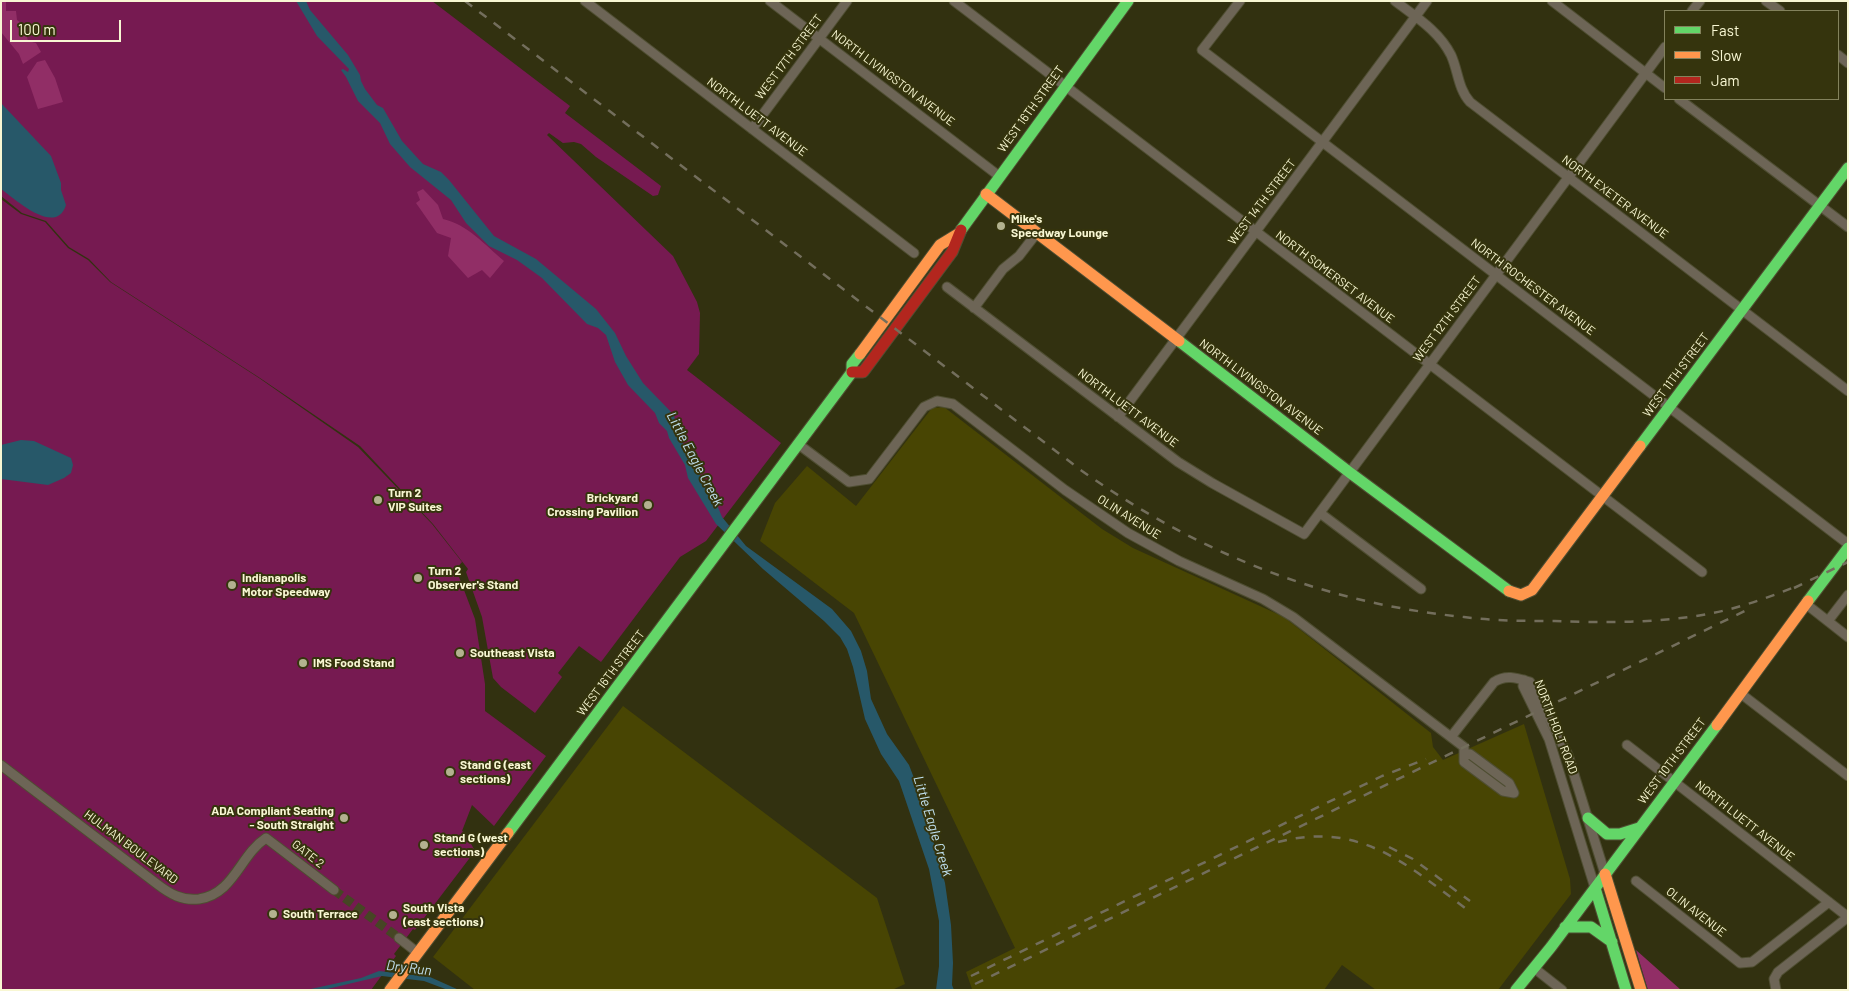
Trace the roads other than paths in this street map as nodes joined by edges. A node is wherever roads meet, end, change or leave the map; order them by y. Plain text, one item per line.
1 (585, 1) edge
2 (770, 1) edge
3 (846, 1) edge
4 (954, 1) edge
5 (1128, 1) edge
6 (1240, 1) edge
7 (1395, 1) edge
8 (1427, 1) edge
9 (1552, 1) edge
10 (1766, 1) edge
11 (1779, 10) edge
12 (1415, 17) junction
13 (818, 39) junction
14 (1664, 48) edge
15 (1646, 73) junction
16 (1065, 86) junction
17 (1664, 87) edge
18 (1681, 100) edge
19 (752, 129) junction
20 (1322, 142) junction
21 (1848, 168) edge
22 (999, 176) junction
23 (1569, 177) junction
24 (986, 194) junction
25 (1819, 206) junction
26 (1848, 228) edge
27 (1256, 232) junction
28 (1036, 234) junction
29 (914, 253) dead end
30 (1496, 275) junction
31 (947, 287) dead end
32 (974, 308) junction
33 (1742, 310) junction
34 (1176, 340) junction
35 (1429, 364) junction
36 (1848, 391) edge
37 (1669, 407) junction
38 (1118, 417) junction
39 (798, 444) junction
40 (1349, 472) junction
41 (1603, 497) junction
42 (1320, 513) junction
43 (1304, 534) joint
44 (1848, 544) edge
45 (1848, 548) edge
46 (1702, 572) dead end
47 (1421, 589) dead end
48 (1523, 594) joint
49 (1848, 595) edge
50 (1806, 604) junction
51 (1828, 621) junction
52 (1848, 637) edge
53 (1524, 680) junction
54 (1740, 693) junction
55 (1451, 737) junction
56 (1627, 745) dead end
57 (1465, 755) junction
58 (1, 765) edge
59 (1848, 776) edge
60 (1674, 781) junction
61 (1588, 818) junction
62 (1639, 828) junction
63 (266, 838) joint
64 (1605, 874) junction
65 (1636, 881) dead end
66 (1595, 888) junction
67 (334, 890) tunnel mouth
68 (1828, 902) junction
69 (1848, 917) edge
70 (1566, 928) junction
71 (399, 938) tunnel mouth
72 (1612, 942) junction
73 (418, 953) junction
74 (1534, 968) junction
75 (391, 989) edge
76 (1516, 990) edge
77 (1562, 990) edge
78 (1626, 990) edge
79 (1641, 990) edge
80 (1776, 990) edge

1 - 19 street, NORTH LUETT AVENUE
2 - 13 street, NORTH LIVINGSTON AVENUE
3 - 13 street, WEST 17TH STREET
4 - 16 street, NORTH SOMERSET AVENUE
5 - 16 main road, WEST 16TH STREET
6 - 20 street, NORTH ROCHESTER AVENUE
7 - 12 street, NORTH EXETER AVENUE
8 - 12 street, WEST 14TH STREET
9 - 15 street
10 - 11 street
12 - 20 street, WEST 14TH STREET
12 - 23 street, NORTH EXETER AVENUE
13 - 19 street, WEST 17TH STREET
13 - 22 street, NORTH LIVINGSTON AVENUE
14 - 15 street, WEST 12TH STREET
15 - 17 street
15 - 23 street, WEST 12TH STREET
16 - 22 main road, WEST 16TH STREET
16 - 27 street, NORTH SOMERSET AVENUE
18 - 25 street
19 - 29 street, NORTH LUETT AVENUE
20 - 27 street, WEST 14TH STREET
20 - 30 street, NORTH ROCHESTER AVENUE
21 - 25 main road, WEST 11TH STREET
22 - 24 main road, WEST 16TH STREET
23 - 30 street, WEST 12TH STREET
23 - 33 street, NORTH EXETER AVENUE
24 - 28 main road, NORTH LIVINGSTON AVENUE
24 - 39 main road, WEST 16TH STREET
25 - 26 street
25 - 33 main road, WEST 11TH STREET
27 - 34 street, WEST 14TH STREET
27 - 35 street, NORTH SOMERSET AVENUE
28 - 32 street
28 - 34 main road, NORTH LIVINGSTON AVENUE
30 - 35 street, WEST 12TH STREET
30 - 37 street, NORTH ROCHESTER AVENUE
31 - 32 street, NORTH LUETT AVENUE
32 - 38 street, NORTH LUETT AVENUE
33 - 36 street, NORTH EXETER AVENUE
33 - 37 main road, WEST 11TH STREET
34 - 38 street, WEST 14TH STREET
34 - 40 main road, NORTH LIVINGSTON AVENUE
35 - 40 street, WEST 12TH STREET
35 - 41 street, NORTH SOMERSET AVENUE
37 - 41 main road, WEST 11TH STREET
37 - 44 street, NORTH ROCHESTER AVENUE
38 - 43 street, NORTH LUETT AVENUE
39 - 55 street, OLIN AVENUE
39 - 73 main road, WEST 16TH STREET
40 - 42 street, WEST 12TH STREET
40 - 48 main road, NORTH LIVINGSTON AVENUE
41 - 46 street, NORTH SOMERSET AVENUE
41 - 48 main road, WEST 11TH STREET
42 - 43 street, WEST 12TH STREET
42 - 47 street
45 - 50 main road, WEST 10TH STREET
49 - 51 street
50 - 51 street
50 - 54 main road, WEST 10TH STREET
51 - 52 street
53 - 55 street
53 - 61 street, NORTH HOLT ROAD
53 - 66 street, NORTH HOLT ROAD
54 - 59 street
54 - 60 main road, WEST 10TH STREET
55 - 57 street, OLIN AVENUE
56 - 60 street, NORTH LUETT AVENUE
57 - 57 street, OLIN AVENUE
58 - 63 street, HULMAN BOULEVARD
60 - 62 main road, WEST 10TH STREET
60 - 68 street, NORTH LUETT AVENUE
61 - 62 main road
61 - 64 street, NORTH HOLT ROAD
62 - 64 main road, WEST 10TH STREET
63 - 67 street, GATE 2
64 - 66 main road, WEST 10TH STREET
64 - 79 main road, NORTH HOLT ROAD
65 - 68 street, OLIN AVENUE
66 - 70 main road, WEST 10TH STREET
66 - 72 main road, NORTH HOLT ROAD
68 - 69 street, NORTH LUETT AVENUE
69 - 80 street
70 - 72 main road
70 - 74 main road, WEST 10TH STREET
71 - 73 street
72 - 78 main road, NORTH HOLT ROAD
73 - 75 main road, WEST 16TH STREET
74 - 76 main road, WEST 10TH STREET
74 - 77 street

